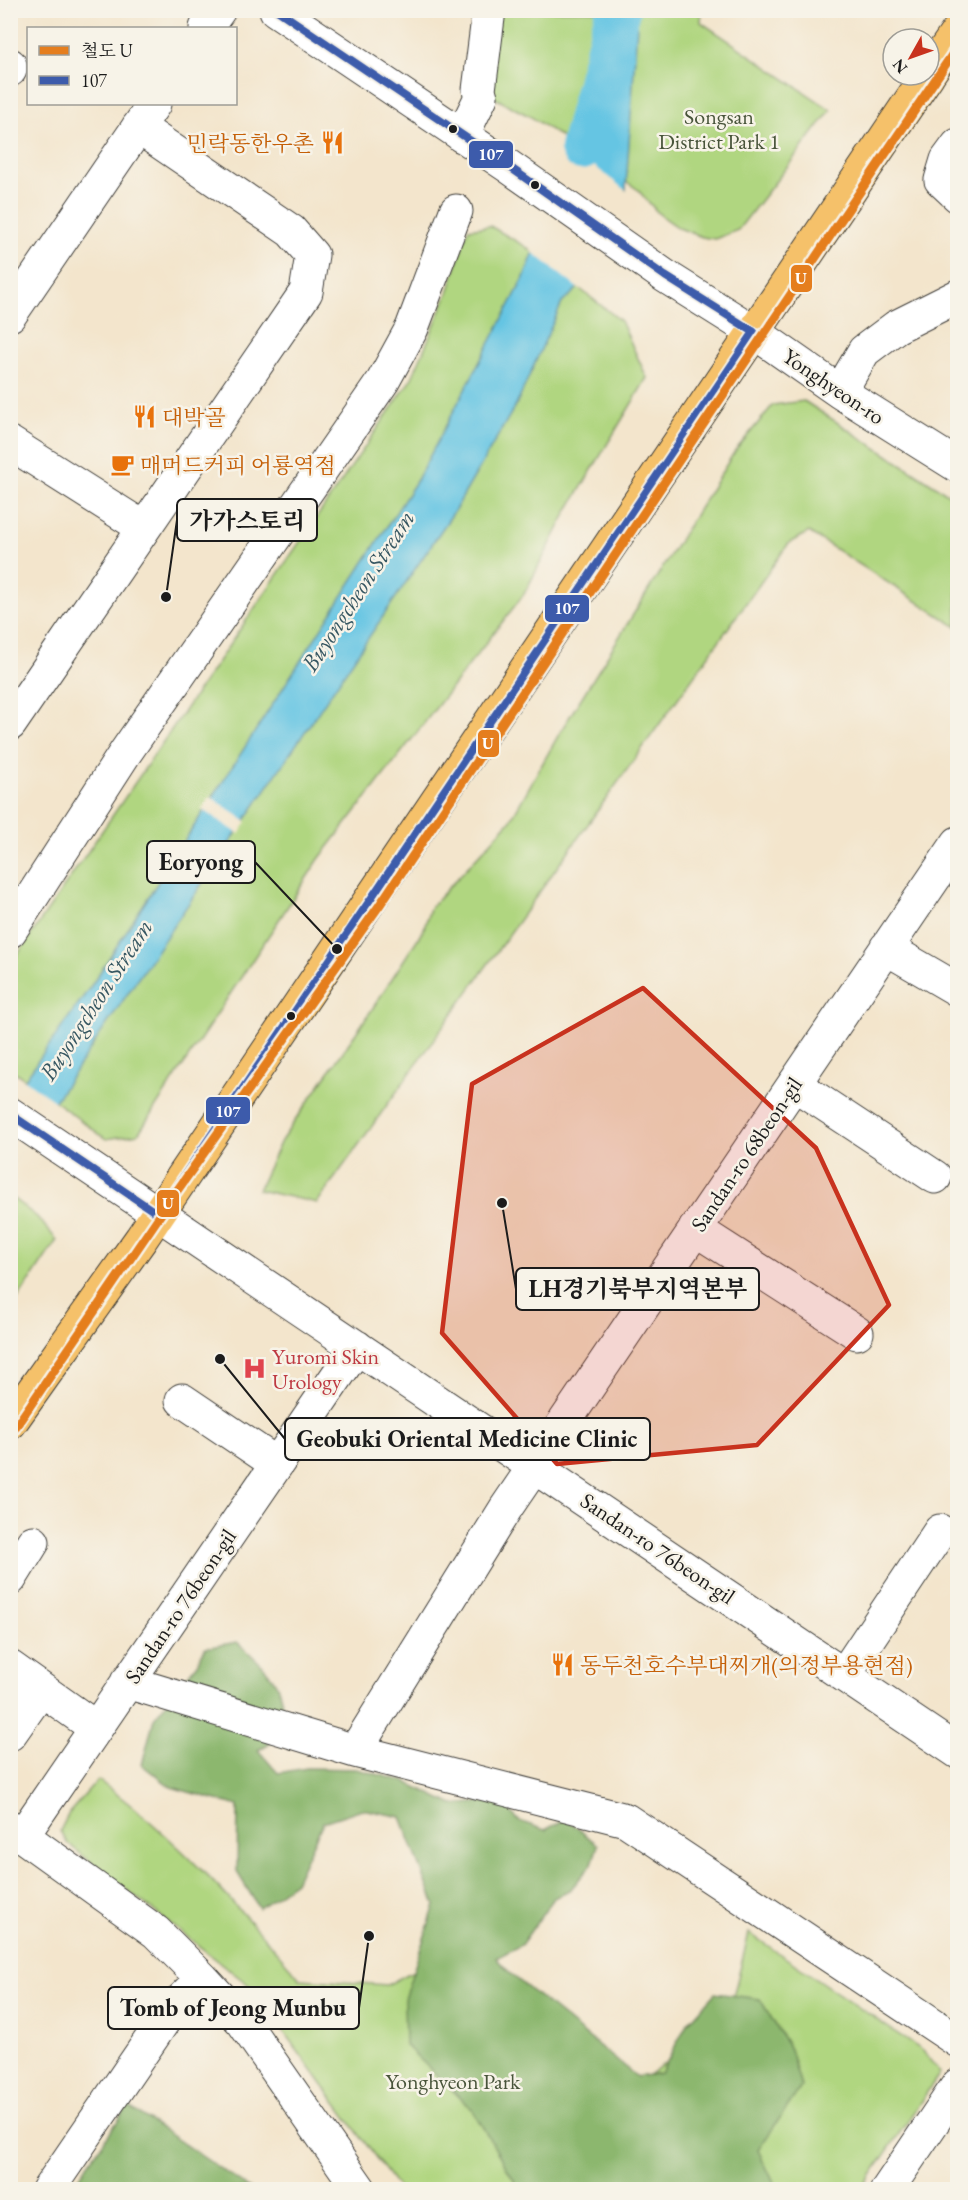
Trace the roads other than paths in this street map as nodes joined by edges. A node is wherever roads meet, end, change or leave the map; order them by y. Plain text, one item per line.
1 (219, 10) edge
2 (276, 10) edge
3 (489, 10) edge
4 (207, 27) edge
5 (954, 44) edge
6 (941, 59) edge
7 (10, 65) edge
8 (10, 70) edge
9 (919, 87) edge
10 (146, 115) edge
11 (462, 136) junction
12 (957, 145) edge
13 (957, 196) edge
14 (456, 211) dead end
15 (957, 296) edge
16 (10, 315) edge
17 (754, 332) junction
18 (840, 392) junction
19 (10, 443) edge
20 (957, 466) edge
21 (144, 528) junction
22 (10, 724) edge
23 (953, 858) edge
24 (10, 931) edge
25 (886, 948) junction
26 (957, 990) edge
27 (794, 1084) junction
28 (10, 1114) edge
29 (935, 1177) dead end
30 (158, 1214) junction
31 (695, 1229) junction
32 (857, 1333) dead end
33 (357, 1347) junction
34 (182, 1400) dead end
35 (10, 1423) edge
36 (277, 1464) junction
37 (535, 1465) junction
38 (940, 1531) dead end
39 (33, 1542) dead end
40 (10, 1579) edge
41 (10, 1667) edge
42 (844, 1675) junction
43 (127, 1682) junction
44 (41, 1690) junction
45 (96, 1728) junction
46 (10, 1734) edge
47 (355, 1751) junction
48 (957, 1752) edge
49 (17, 1831) edge
50 (202, 1979) junction
51 (957, 2041) edge
52 (957, 2085) edge
53 (48, 2190) edge
54 (360, 2190) edge
55 (887, 2190) edge

1 - 4 street
2 - 11 street
3 - 11 street
5 - 6 main road
7 - 8 street
9 - 17 main road
10 - 16 street
10 - 21 street
11 - 17 street, Yonghyeon-ro
12 - 13 street
14 - 24 street
15 - 18 street
17 - 18 street, Yonghyeon-ro
17 - 30 main road
18 - 20 street, Yonghyeon-ro
19 - 21 street
21 - 22 street
23 - 25 street, Sandan-ro 68beon-gil
25 - 26 street
25 - 27 street, Sandan-ro 68beon-gil
27 - 29 street
27 - 31 street, Sandan-ro 68beon-gil
28 - 30 street, Sandan-ro 76beon-gil
30 - 33 street, Sandan-ro 76beon-gil
30 - 35 main road
31 - 32 street
31 - 37 street, Sandan-ro 68beon-gil
33 - 36 street, Sandan-ro 76beon-gil
33 - 37 street, Sandan-ro 76beon-gil
34 - 36 street
36 - 43 street, Sandan-ro 76beon-gil
37 - 42 street, Sandan-ro 76beon-gil
37 - 47 street, Sandan-ro 68beon-gil
38 - 42 street
39 - 40 street
41 - 44 street
42 - 48 street, Sandan-ro 76beon-gil
43 - 45 street, Sandan-ro 76beon-gil
43 - 47 street
44 - 45 street
44 - 46 street
45 - 49 street, Sandan-ro 76beon-gil
47 - 51 street
49 - 50 street
50 - 53 street
50 - 54 street
52 - 55 street

